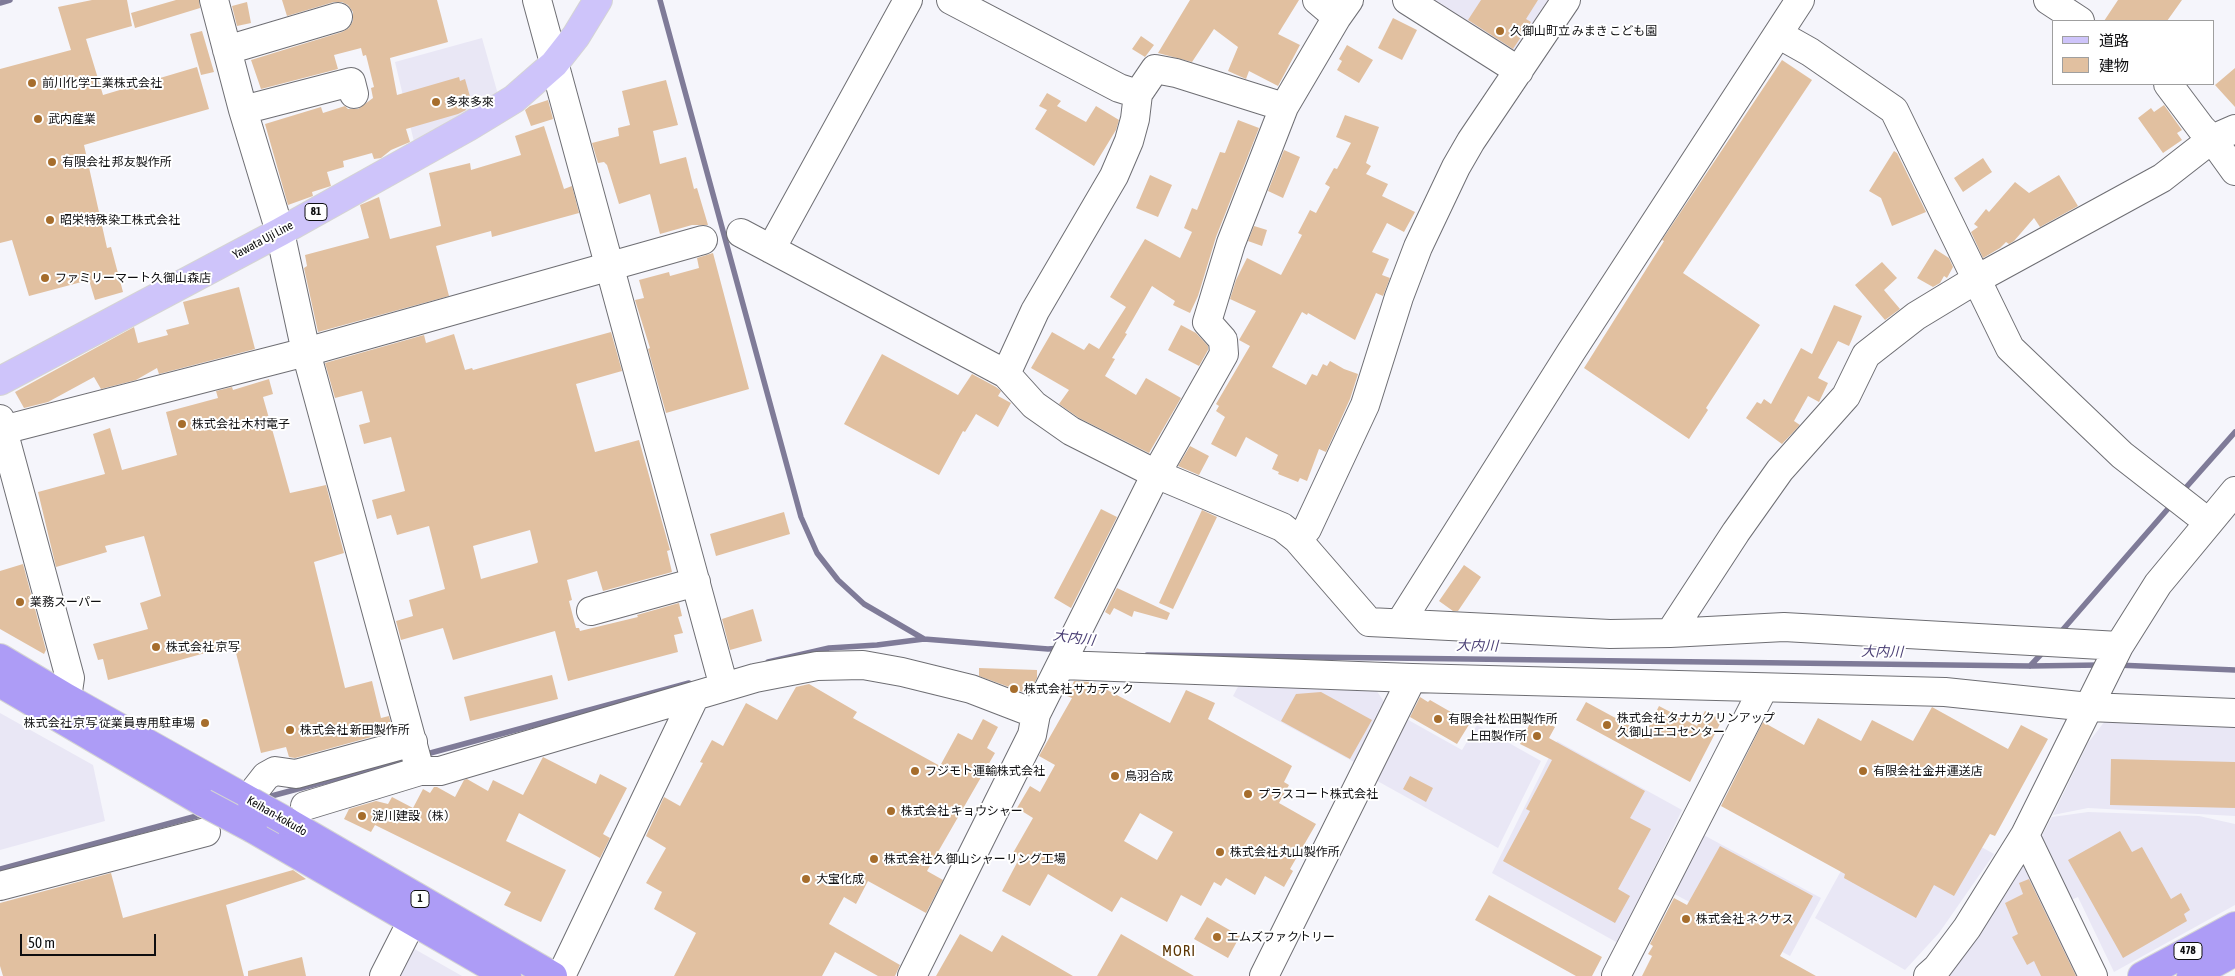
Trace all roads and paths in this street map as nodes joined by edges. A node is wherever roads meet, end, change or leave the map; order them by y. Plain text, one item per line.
1 (214, 0) edge
2 (537, 0) edge
3 (598, 0) edge
4 (908, 0) edge
5 (951, 0) edge
6 (1407, 0) edge
7 (1566, 0) edge
8 (1800, 0) edge
9 (2048, 0) edge
10 (1334, 5) edge
11 (2083, 13) edge
12 (338, 17) dead end
13 (1778, 34) junction
14 (227, 50) junction
15 (554, 64) junction
16 (1518, 71) junction
17 (2169, 85) edge
18 (354, 94) dead end
19 (1138, 94) junction
20 (1284, 107) junction
21 (243, 110) junction
22 (2224, 134) edge
23 (2235, 172) edge
24 (280, 232) junction
25 (741, 233) dead end
26 (704, 240) dead end
27 (771, 249) junction
28 (610, 266) junction
29 (1977, 279) junction
30 (306, 352) junction
31 (1006, 374) junction
32 (0, 381) edge
33 (2, 425) edge
34 (1156, 474) junction
35 (2235, 491) edge
36 (2208, 522) junction
37 (1297, 539) junction
38 (696, 582) junction
39 (591, 612) dead end
40 (1400, 623) junction
41 (1670, 633) junction
42 (2118, 646) junction
43 (0, 658) edge
44 (1062, 661) junction
45 (1412, 678) junction
46 (0, 683) edge
47 (724, 687) junction
48 (1763, 689) junction
49 (695, 696) junction
50 (66, 698) junction
51 (2089, 707) junction
52 (2235, 713) edge
53 (1034, 724) junction
54 (412, 742) junction
55 (420, 771) junction
56 (250, 800) junction
57 (296, 814) junction
58 (206, 832) dead end
59 (2025, 835) junction
60 (0, 886) edge
61 (2062, 913) junction
62 (412, 921) junction
63 (2235, 926) edge
64 (2235, 952) edge
65 (384, 976) edge
66 (507, 976) edge
67 (553, 976) edge
68 (561, 976) edge
69 (912, 976) edge
70 (1264, 976) edge
71 (1616, 976) edge
72 (1928, 976) edge
73 (2093, 976) edge
74 (2108, 976) edge
75 (2142, 976) edge
76 (2191, 976) edge

1 - 14 street
2 - 15 street
3 - 15 main road, Yawata Uji Line / 81
4 - 27 street
5 - 19 street
6 - 16 street
7 - 16 street
8 - 13 street
9 - 11 street
10 - 20 street
12 - 14 street
13 - 29 street
13 - 40 street
14 - 21 street
15 - 24 main road, Yawata Uji Line / 81
15 - 28 street
16 - 37 street
17 - 22 street
18 - 21 street
19 - 20 street
19 - 31 street
20 - 34 street
21 - 24 street
22 - 23 street
22 - 29 street
24 - 30 street
24 - 32 main road, Yawata Uji Line / 81
25 - 27 street
26 - 28 street
27 - 31 street
28 - 30 street
28 - 38 street
29 - 36 street
29 - 41 street
30 - 33 street
30 - 54 street
31 - 34 street
33 - 50 street
34 - 37 street
34 - 44 street
35 - 36 street
36 - 42 street
37 - 40 street
38 - 39 street
38 - 47 street
40 - 41 street
41 - 42 street
42 - 51 street
43 - 50 highway, Keihan-kokudo / 1
44 - 45 street
44 - 53 street
45 - 48 street
45 - 70 street
46 - 62 highway, Keihan-kokudo / 1, bridge
47 - 49 street
47 - 53 street
48 - 51 street
48 - 71 street
49 - 55 street
49 - 68 street
50 - 56 highway, Keihan-kokudo / 1
51 - 52 street
51 - 59 street
53 - 69 street
54 - 55 street
54 - 56 street
55 - 57 street
56 - 57 highway, Keihan-kokudo / 1, bridge
57 - 67 highway, Keihan-kokudo / 1
58 - 60 street
59 - 61 street
59 - 72 street
61 - 73 street
61 - 74 street
62 - 65 street
62 - 66 highway, Keihan-kokudo / 1
63 - 75 highway, 478
64 - 76 highway

